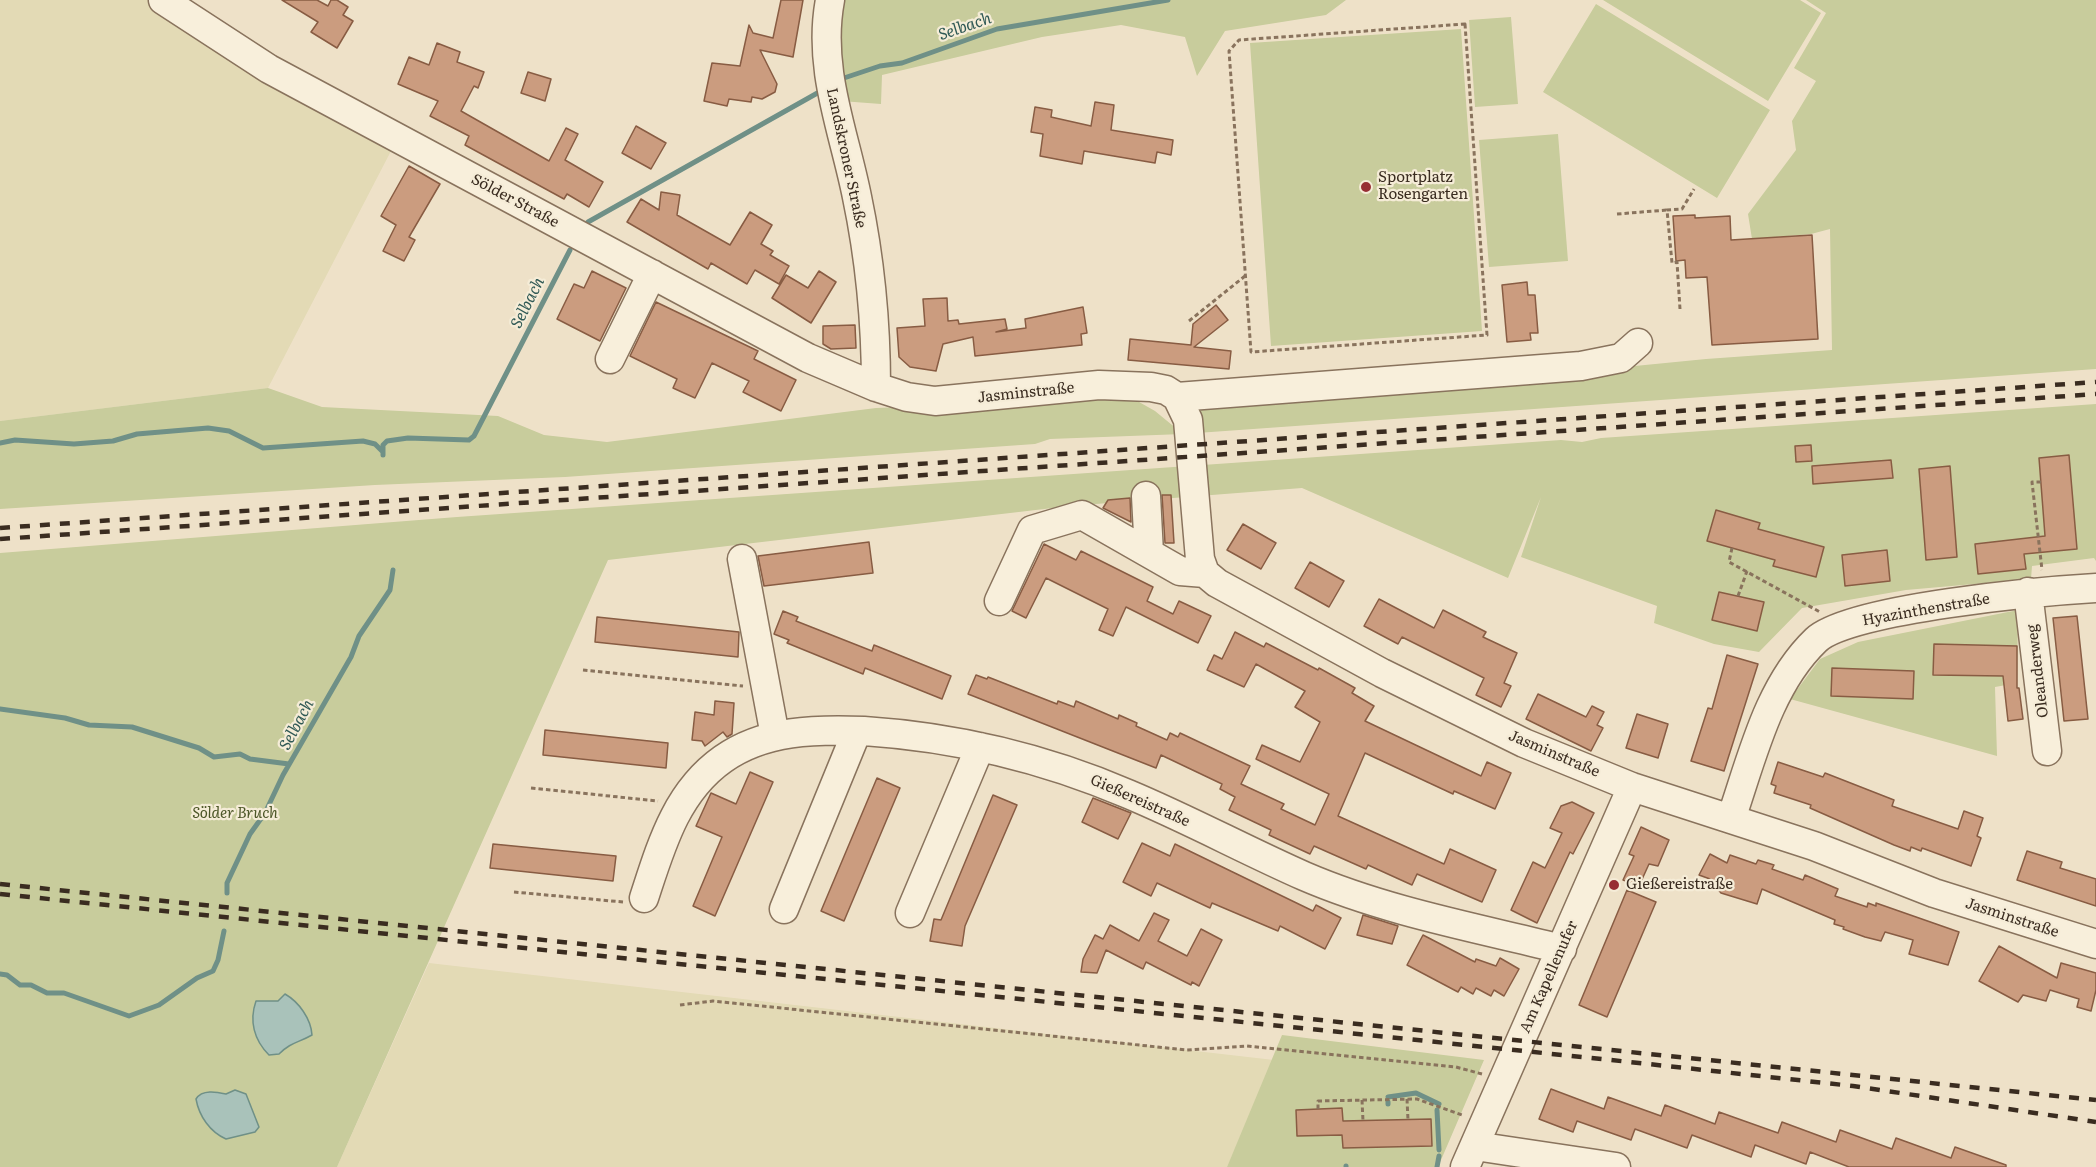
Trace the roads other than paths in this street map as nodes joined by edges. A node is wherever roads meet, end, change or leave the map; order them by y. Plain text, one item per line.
1 (163, 0) edge
2 (830, 0) edge
3 (652, 274) junction
4 (1638, 343) dead end
5 (610, 359) dead end
6 (876, 387) junction
7 (1176, 396) junction
8 (1146, 496) dead end
9 (1149, 553) junction
10 (742, 560) dead end
11 (1205, 573) junction
12 (2096, 588) edge
13 (2036, 591) junction
14 (999, 601) dead end
15 (857, 731) junction
16 (774, 736) junction
17 (980, 747) junction
18 (2047, 751) dead end
19 (1632, 787) junction
20 (1731, 819) junction
21 (644, 898) road end
22 (784, 909) dead end
23 (910, 913) dead end
24 (2096, 944) edge
25 (1562, 949) junction
26 (1475, 1145) edge
27 (1616, 1167) edge

1 - 3 street, Sölder Straße
2 - 6 street, Landskroner Straße
3 - 5 street
3 - 6 street, Sölder Straße
4 - 7 street, Jasminstraße
6 - 7 street, Jasminstraße
7 - 11 street
8 - 9 street
9 - 11 street
9 - 14 street
10 - 16 street
11 - 19 street, Jasminstraße
12 - 13 street, Hyazinthenstraße
13 - 18 street, Oleanderweg
13 - 20 street, Hyazinthenstraße
15 - 16 street, Gießereistraße
15 - 17 street, Gießereistraße
15 - 22 street
16 - 21 street, Gießereistraße
17 - 23 street
17 - 25 street, Gießereistraße
19 - 20 street, Jasminstraße
19 - 25 street, Am Kapellenufer
20 - 24 street, Jasminstraße
25 - 26 street, Am Kapellenufer
26 - 27 street

